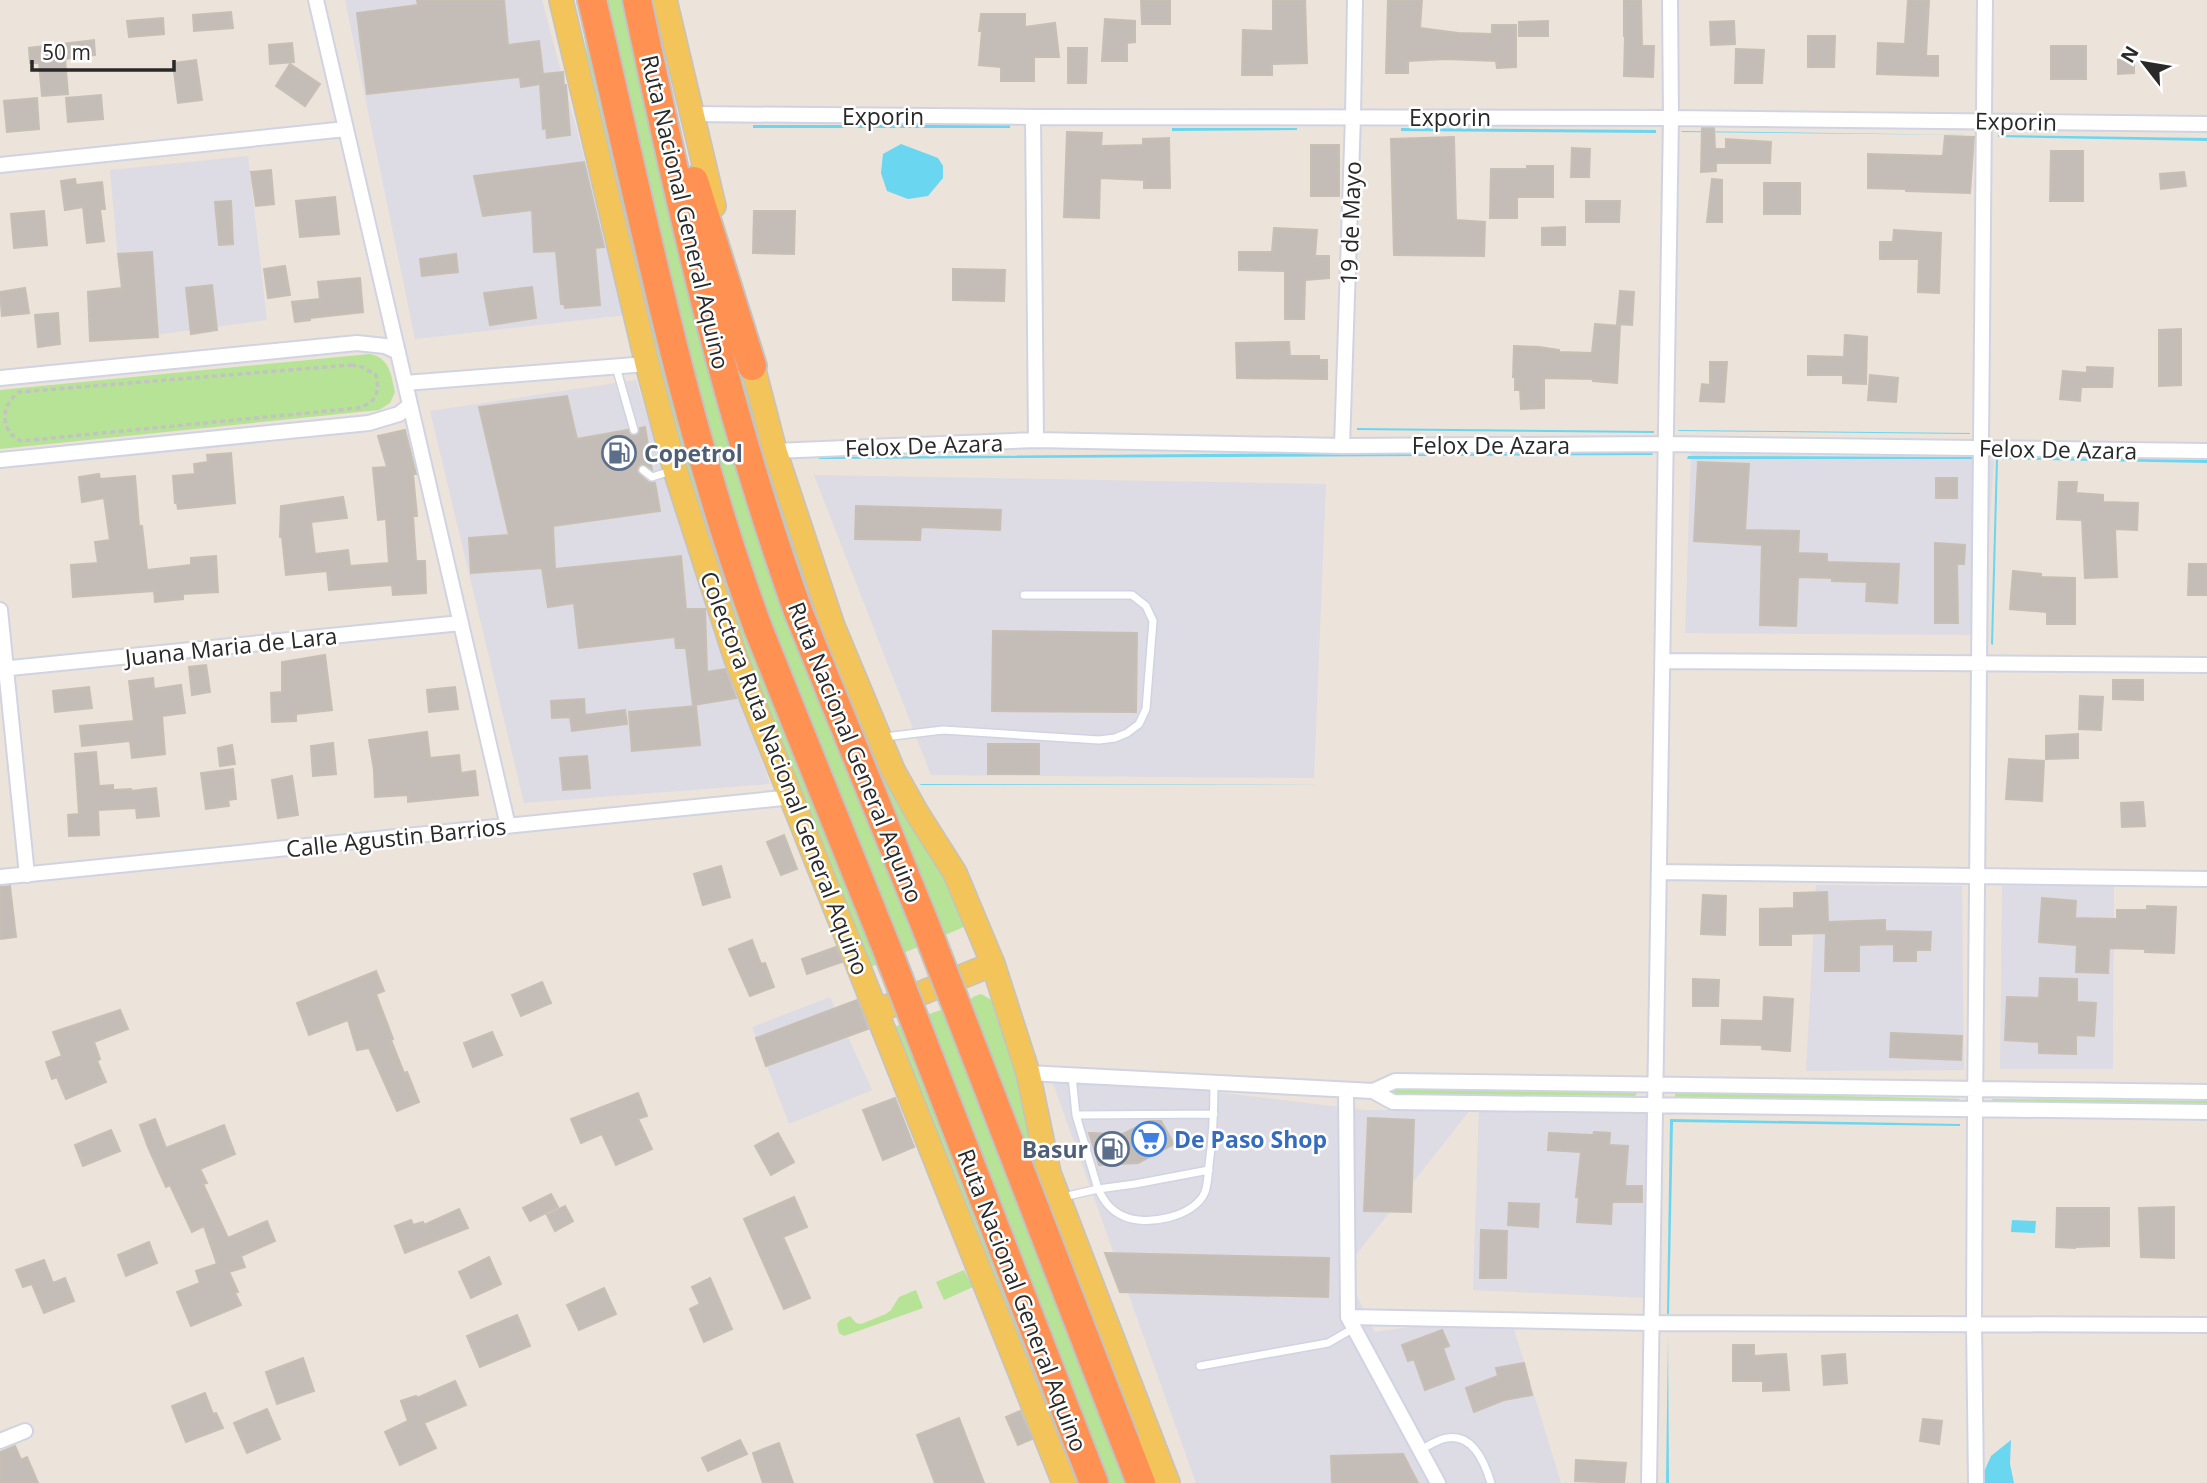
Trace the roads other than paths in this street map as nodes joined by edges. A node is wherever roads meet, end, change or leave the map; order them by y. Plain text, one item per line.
1 (316, 0) edge
2 (564, 0) edge
3 (592, 0) edge
4 (638, 0) edge
5 (665, 0) edge
6 (1355, 0) edge
7 (1670, 0) edge
8 (1985, 0) edge
9 (654, 79) junction
10 (692, 114) junction
11 (1353, 116) junction
12 (1033, 117) junction
13 (1671, 118) junction
14 (1984, 121) junction
15 (2207, 124) edge
16 (346, 129) junction
17 (0, 165) edge
18 (398, 352) junction
19 (647, 363) junction
20 (752, 366) junction
21 (616, 367) junction
22 (0, 378) edge
23 (405, 383) junction
24 (410, 405) junction
25 (634, 429) dead end
26 (1036, 440) junction
27 (1666, 444) junction
28 (1342, 446) junction
29 (1981, 448) junction
30 (775, 450) junction
31 (2207, 451) edge
32 (0, 460) edge
33 (643, 470) dead end
34 (675, 470) junction
35 (1024, 596) dead end
36 (0, 610) edge
37 (461, 624) junction
38 (1662, 661) junction
39 (1978, 663) junction
40 (2207, 665) edge
41 (3, 669) edge
42 (880, 738) junction
43 (793, 797) junction
44 (508, 826) junction
45 (1659, 872) junction
46 (27, 875) junction
47 (1976, 876) junction
48 (0, 877) edge
49 (2207, 878) edge
50 (993, 964) junction
51 (877, 1011) junction
52 (1028, 1073) junction
53 (1072, 1076) junction
54 (1214, 1083) junction
55 (1655, 1084) junction
56 (1975, 1089) junction
57 (1346, 1090) junction
58 (1373, 1091) junction
59 (2207, 1092) edge
60 (1655, 1105) junction
61 (1975, 1110) junction
62 (2207, 1112) edge
63 (1214, 1114) junction
64 (1076, 1115) junction
65 (1209, 1170) junction
66 (1098, 1189) junction
67 (1059, 1198) junction
68 (1351, 1322) junction
69 (1651, 1323) junction
70 (1973, 1324) junction
71 (2207, 1325) edge
72 (1200, 1366) dead end
73 (25, 1431) dead end
74 (0, 1441) edge
75 (1421, 1450) junction
76 (1064, 1483) edge
77 (1094, 1483) edge
78 (1141, 1483) edge
79 (1168, 1483) edge
80 (1438, 1483) edge
81 (1491, 1483) edge
82 (1648, 1483) edge
83 (1976, 1483) edge

1 - 16 street
2 - 19 main road, Colectora Ruta Nacional General Aquino
3 - 77 highway, Ruta Nacional General Aquino, bridge
4 - 9 highway, Ruta Nacional General Aquino
5 - 10 main road
6 - 11 street, 19 de Mayo
7 - 13 street
8 - 14 street
9 - 20 highway
9 - 78 highway, Ruta Nacional General Aquino, bridge
10 - 12 street, Exporin
10 - 20 main road
11 - 12 street, Exporin
11 - 13 street, Exporin
11 - 28 street, 19 de Mayo
12 - 26 street
13 - 14 street, Exporin
13 - 27 street
14 - 15 street, Exporin
14 - 29 street
16 - 17 street
16 - 18 street
18 - 22 street
18 - 23 street
19 - 21 street
19 - 34 main road, Colectora Ruta Nacional General Aquino
20 - 30 main road
21 - 23 street
21 - 25 lane
23 - 24 street
24 - 32 street
24 - 37 street
26 - 28 street, Felox De Azara
26 - 30 street, Felox De Azara
27 - 28 street, Felox De Azara
27 - 29 street, Felox De Azara
27 - 38 street
29 - 31 street, Felox De Azara
29 - 39 street
30 - 42 main road
33 - 34 lane
34 - 43 main road, Colectora Ruta Nacional General Aquino
35 - 42 lane
36 - 41 street
37 - 41 street, Juana Maria de Lara
37 - 44 street
38 - 39 street
38 - 45 street
39 - 40 street
39 - 47 street
41 - 46 street
42 - 50 main road
43 - 44 street, Calle Agustin Barrios
43 - 51 main road, Colectora Ruta Nacional General Aquino
44 - 46 street, Calle Agustin Barrios
45 - 47 street
45 - 55 street
46 - 48 street, Calle Agustin Barrios
47 - 49 street
47 - 56 street
50 - 51 main road
50 - 52 main road
51 - 76 main road, Colectora Ruta Nacional General Aquino
52 - 53 street
52 - 67 main road
53 - 54 street
53 - 64 lane
54 - 57 street
54 - 63 lane
55 - 56 street
55 - 58 street
55 - 60 street
56 - 59 street
56 - 61 street
57 - 58 street
57 - 68 street
58 - 60 street
60 - 61 street
60 - 69 street
61 - 62 street
61 - 70 street
63 - 64 lane
63 - 65 lane
64 - 66 lane
65 - 66 lane
65 - 66 lane
66 - 67 lane
67 - 79 main road
68 - 69 street
68 - 72 lane
68 - 75 street
69 - 70 street
69 - 82 street
70 - 71 street
70 - 83 street
73 - 74 street
75 - 80 street
75 - 81 lane

